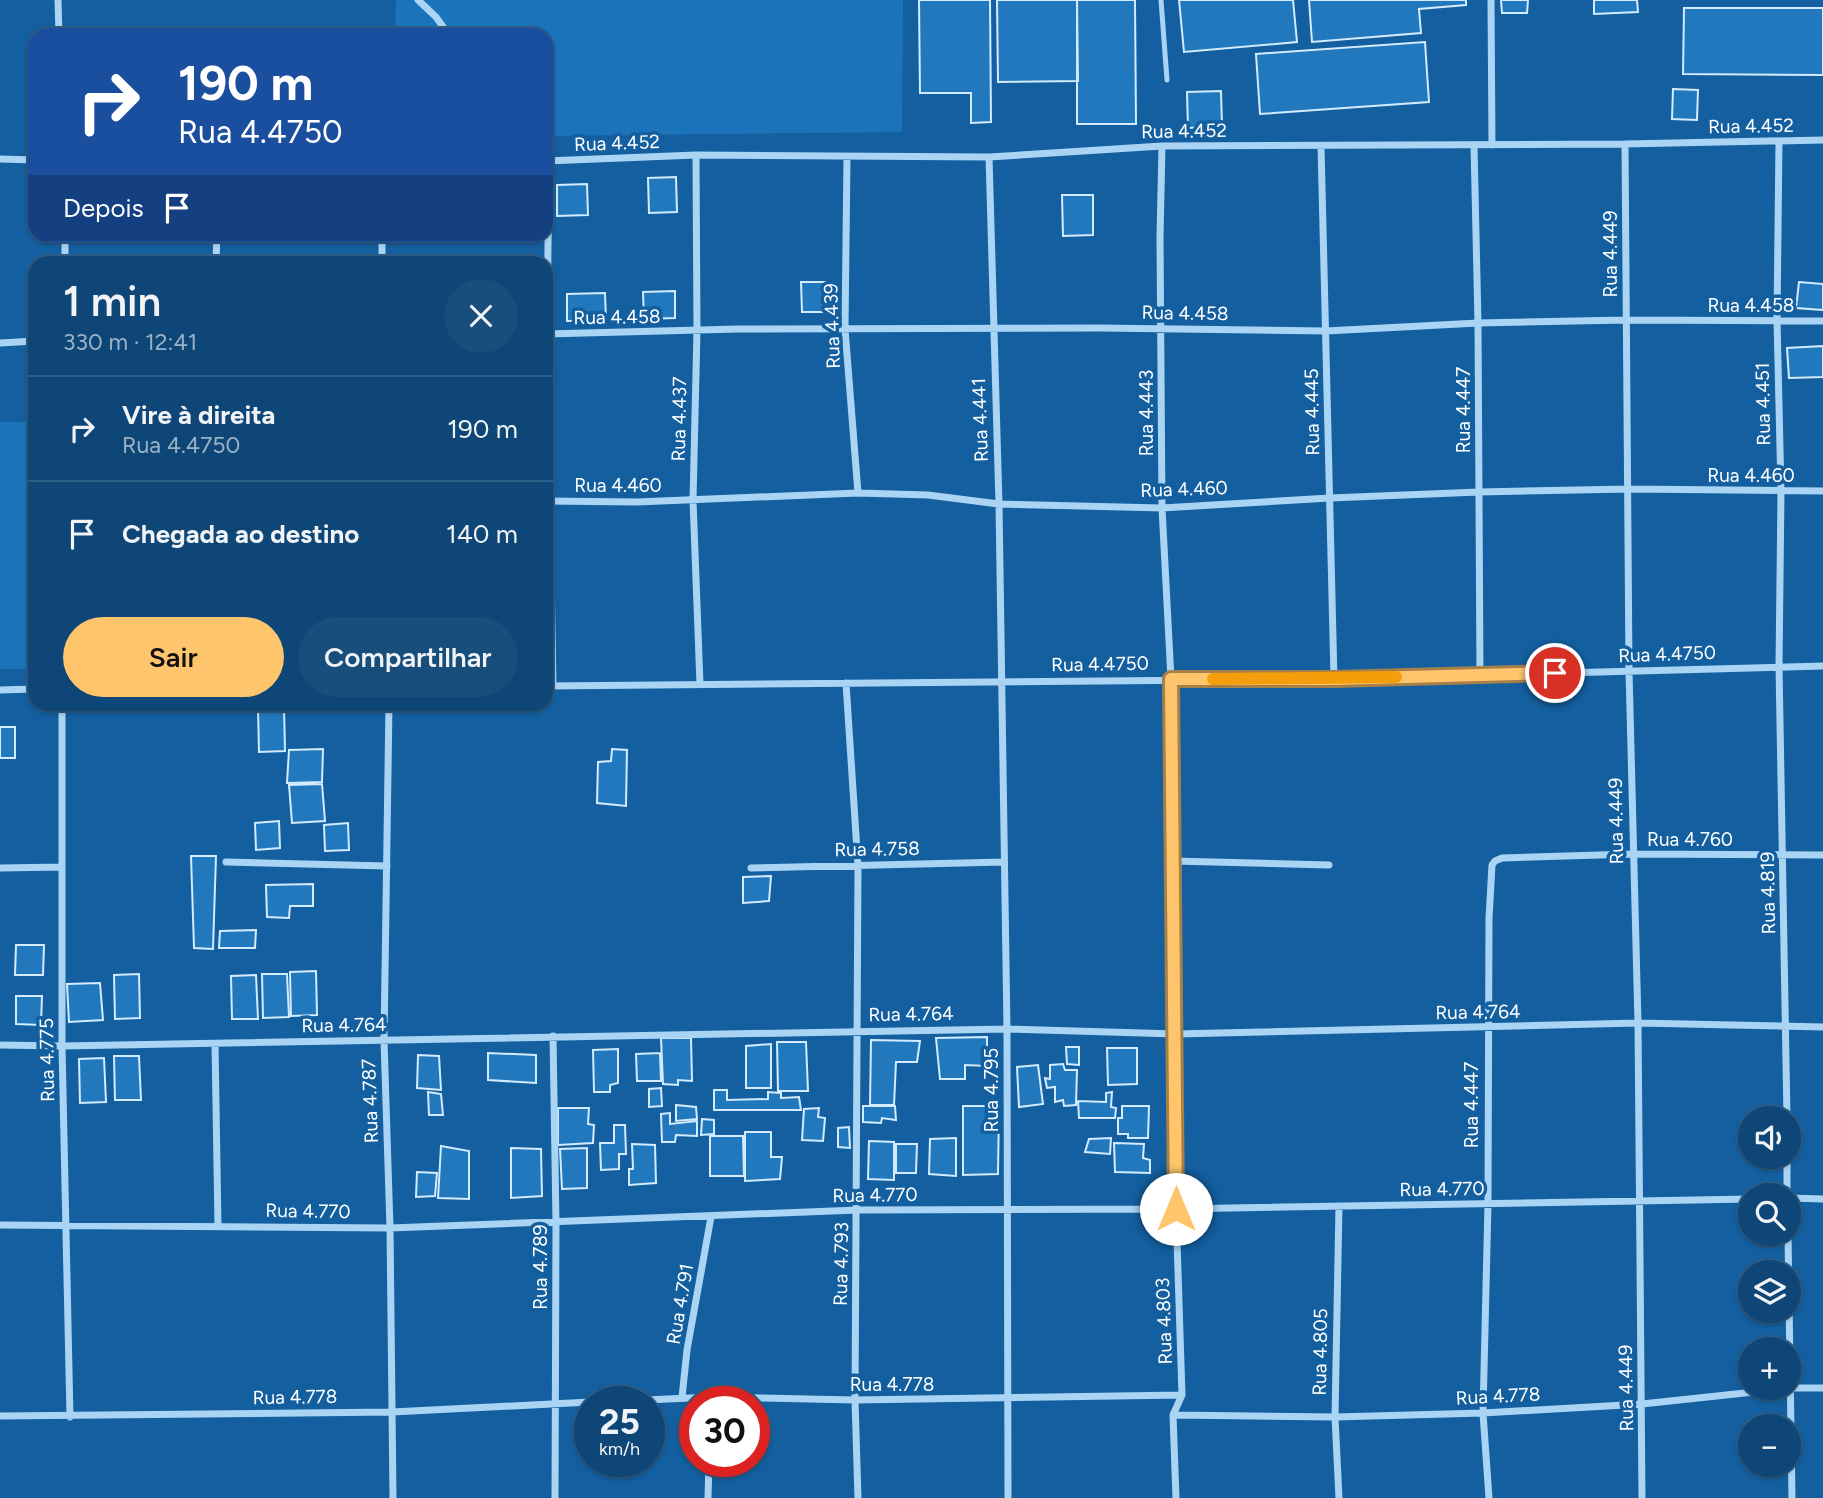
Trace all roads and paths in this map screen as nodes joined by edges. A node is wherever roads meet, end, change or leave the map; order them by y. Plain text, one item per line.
1 (58, 0) edge
2 (418, 0) edge
3 (1161, 0) edge
4 (1492, 0) edge
5 (60, 28) edge
6 (444, 28) edge
7 (1167, 80) dead end
8 (1823, 140) edge
9 (1779, 141) junction
10 (1625, 144) junction
11 (1474, 145) junction
12 (1492, 145) junction
13 (1162, 146) junction
14 (1321, 146) junction
15 (696, 155) junction
16 (989, 157) junction
17 (847, 158) junction
18 (0, 159) edge
19 (28, 160) edge
20 (553, 160) edge
21 (1627, 320) junction
22 (1777, 320) junction
23 (1823, 321) edge
24 (1478, 323) junction
25 (845, 329) junction
26 (994, 329) junction
27 (1162, 329) junction
28 (697, 331) junction
29 (1326, 331) junction
30 (553, 334) edge
31 (28, 341) edge
32 (0, 343) edge
33 (1630, 489) junction
34 (1781, 491) junction
35 (1823, 491) edge
36 (1479, 492) junction
37 (858, 493) junction
38 (1330, 498) junction
39 (693, 500) junction
40 (553, 501) edge
41 (999, 504) junction
42 (1163, 508) junction
43 (1779, 666) junction
44 (1823, 666) edge
45 (1629, 671) junction
46 (1480, 675) junction
47 (1171, 679) junction
48 (1334, 679) junction
49 (846, 682) junction
50 (1001, 682) junction
51 (700, 684) junction
52 (553, 686) edge
53 (28, 689) edge
54 (0, 690) edge
55 (62, 711) edge
56 (389, 711) edge
57 (1633, 855) junction
58 (1783, 855) junction
59 (1823, 855) edge
60 (1516, 858) joint
61 (1173, 861) junction
62 (226, 862) dead end
63 (1004, 862) junction
64 (1329, 865) dead end
65 (387, 866) junction
66 (858, 866) junction
67 (61, 867) junction
68 (0, 868) edge
69 (751, 868) dead end
70 (1638, 1023) junction
71 (1787, 1027) junction
72 (1823, 1027) edge
73 (1487, 1028) junction
74 (1007, 1029) junction
75 (859, 1031) junction
76 (1176, 1034) junction
77 (553, 1036) junction
78 (384, 1041) junction
79 (215, 1044) junction
80 (0, 1045) edge
81 (62, 1046) junction
82 (1787, 1106) edge
83 (1801, 1198) edge
84 (1738, 1199) edge
85 (1823, 1199) edge
86 (1639, 1202) junction
87 (1488, 1204) junction
88 (1339, 1206) junction
89 (1176, 1209) junction
90 (858, 1210) junction
91 (1006, 1210) junction
92 (711, 1217) junction
93 (556, 1223) junction
94 (65, 1224) junction
95 (0, 1225) edge
96 (218, 1226) junction
97 (390, 1228) junction
98 (1788, 1246) edge
99 (1790, 1337) edge
100 (683, 1386) edge
101 (1801, 1388) edge
102 (1823, 1388) edge
103 (1738, 1394) edge
104 (1182, 1395) junction
105 (770, 1399) edge
106 (1007, 1399) junction
107 (855, 1400) junction
108 (1791, 1400) edge
109 (574, 1403) edge
110 (556, 1404) junction
111 (1642, 1404) junction
112 (392, 1412) junction
113 (1483, 1413) junction
114 (1173, 1415) junction
115 (0, 1416) edge
116 (70, 1417) junction
117 (1335, 1417) junction
118 (709, 1477) edge
119 (393, 1498) edge
120 (555, 1498) edge
121 (708, 1498) edge
122 (858, 1498) edge
123 (1008, 1498) edge
124 (1176, 1498) edge
125 (1339, 1498) edge
126 (1489, 1498) edge
127 (1642, 1498) edge
128 (1792, 1498) edge

1 - 5 street
2 - 6 street
3 - 7 lane
4 - 12 street
8 - 9 street, Rua 4.452
9 - 10 street, Rua 4.452
9 - 22 street, Rua 4.451
10 - 12 street, Rua 4.452
10 - 21 street, Rua 4.449
11 - 12 street, Rua 4.452
11 - 14 street, Rua 4.452
11 - 24 street, Rua 4.447
13 - 14 street, Rua 4.452
13 - 16 street, Rua 4.452
13 - 27 street, Rua 4.443
14 - 29 street, Rua 4.445
15 - 17 street, Rua 4.452
15 - 20 street, Rua 4.452
15 - 28 street, Rua 4.437
16 - 17 street, Rua 4.452
16 - 26 street, Rua 4.441
17 - 25 street, Rua 4.439
18 - 19 street
21 - 22 street, Rua 4.458
21 - 24 street, Rua 4.458
21 - 33 street, Rua 4.449
22 - 23 street, Rua 4.458
22 - 34 street, Rua 4.451
24 - 29 street, Rua 4.458
24 - 36 street, Rua 4.447
25 - 26 street, Rua 4.458
25 - 28 street, Rua 4.458
25 - 37 street, Rua 4.439
26 - 27 street, Rua 4.458
26 - 41 street, Rua 4.441
27 - 29 street, Rua 4.458
27 - 42 street, Rua 4.443
28 - 30 street, Rua 4.458
28 - 39 street, Rua 4.437
29 - 38 street, Rua 4.445
31 - 32 street
33 - 34 street, Rua 4.460
33 - 36 street, Rua 4.460
33 - 45 street, Rua 4.449
34 - 35 street, Rua 4.460
34 - 43 street, Rua 4.451
36 - 38 street, Rua 4.460
36 - 46 street, Rua 4.447
37 - 39 street, Rua 4.460
37 - 41 street, Rua 4.460
38 - 42 street, Rua 4.460
38 - 48 street, Rua 4.445
39 - 40 street, Rua 4.460
39 - 51 street, Rua 4.437
41 - 42 street, Rua 4.460
41 - 50 street, Rua 4.441
42 - 47 street, Rua 4.443
43 - 44 street, Rua 4.4750
43 - 45 street, Rua 4.4750
43 - 58 street, Rua 4.819
45 - 46 street, Rua 4.4750
45 - 57 street, Rua 4.449
46 - 48 street, Rua 4.4750
47 - 48 street, Rua 4.4750
47 - 50 street, Rua 4.4750
47 - 61 street, Rua 4.803
49 - 50 street, Rua 4.4750
49 - 51 street, Rua 4.4750
49 - 66 street, Rua 4.793
50 - 63 street, Rua 4.795
51 - 52 street, Rua 4.4750
53 - 54 street
55 - 67 street, Rua 4.775
56 - 65 street, Rua 4.787
57 - 58 street, Rua 4.760
57 - 60 street, Rua 4.760
57 - 70 street, Rua 4.449
58 - 59 street, Rua 4.760
58 - 71 street, Rua 4.819
60 - 73 street, Rua 4.447
61 - 64 street
61 - 76 street, Rua 4.803
62 - 65 street
63 - 66 street, Rua 4.758
63 - 74 street, Rua 4.795
65 - 78 street, Rua 4.787
66 - 69 street, Rua 4.758
66 - 75 street, Rua 4.793
67 - 68 street
67 - 81 street, Rua 4.775
70 - 71 street, Rua 4.764
70 - 73 street, Rua 4.764
70 - 86 street, Rua 4.449
71 - 72 street, Rua 4.764
71 - 82 street, Rua 4.819
73 - 76 street, Rua 4.764
73 - 87 street, Rua 4.447
74 - 75 street, Rua 4.764
74 - 76 street, Rua 4.764
74 - 91 street, Rua 4.795
75 - 77 street, Rua 4.764
75 - 90 street, Rua 4.793
76 - 89 street, Rua 4.803
77 - 78 street, Rua 4.764
77 - 93 street, Rua 4.789
78 - 79 street, Rua 4.764
78 - 97 street, Rua 4.787
79 - 81 street, Rua 4.764
79 - 96 street
80 - 81 street, Rua 4.764
81 - 94 street, Rua 4.775
83 - 85 street
84 - 86 street, Rua 4.770
86 - 87 street, Rua 4.770
86 - 111 street, Rua 4.449
87 - 88 street, Rua 4.770
87 - 113 street, Rua 4.447
88 - 89 street, Rua 4.770
88 - 117 street, Rua 4.805
89 - 91 street, Rua 4.770
89 - 104 street, Rua 4.803
90 - 91 street, Rua 4.770
90 - 92 street, Rua 4.770
90 - 107 street, Rua 4.793
91 - 106 street, Rua 4.795
92 - 93 street, Rua 4.770
92 - 100 street, Rua 4.791
93 - 97 street, Rua 4.770
93 - 110 street, Rua 4.789
94 - 95 street, Rua 4.770
94 - 96 street, Rua 4.770
94 - 116 street, Rua 4.775
96 - 97 street, Rua 4.770
97 - 112 street, Rua 4.787
98 - 99 street
101 - 102 street, Rua 4.778
103 - 111 street, Rua 4.778
104 - 106 street, Rua 4.778
104 - 114 street, Rua 4.803
105 - 107 street, Rua 4.778
106 - 107 street, Rua 4.778
106 - 123 street, Rua 4.795
107 - 122 street, Rua 4.793
108 - 128 street
109 - 110 street, Rua 4.778
110 - 112 street, Rua 4.778
110 - 120 street, Rua 4.789
111 - 113 street, Rua 4.778
111 - 127 street, Rua 4.449
112 - 116 street, Rua 4.778
112 - 119 street, Rua 4.787
113 - 117 street, Rua 4.778
113 - 126 street, Rua 4.447
114 - 117 street, Rua 4.778
114 - 124 street, Rua 4.803
115 - 116 street, Rua 4.778
117 - 125 street, Rua 4.805
118 - 121 street

